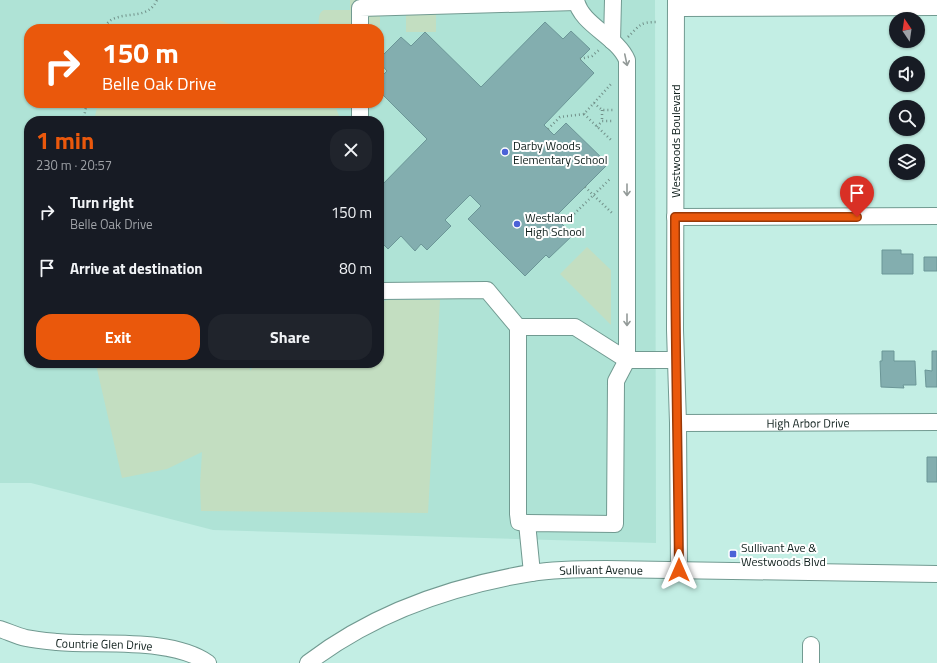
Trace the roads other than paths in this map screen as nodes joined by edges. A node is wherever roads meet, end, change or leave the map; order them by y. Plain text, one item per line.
1 (613, 0) edge
2 (576, 1) edge
3 (676, 4) edge
4 (937, 7) edge
5 (360, 24) edge
6 (606, 45) junction
7 (937, 216) edge
8 (675, 217) junction
9 (384, 291) edge
10 (518, 327) junction
11 (627, 360) junction
12 (676, 360) junction
13 (937, 422) edge
14 (678, 423) junction
15 (527, 523) junction
16 (679, 570) junction
17 (532, 573) junction
18 (937, 574) edge
19 (0, 629) edge
20 (811, 645) dead end
21 (208, 663) edge
22 (308, 663) edge
23 (811, 663) edge

1 - 6 street
2 - 5 street
2 - 6 street
3 - 4 street
3 - 8 street, Westwoods Boulevard
6 -> 11 street
7 - 8 street
8 - 12 street, Westwoods Boulevard
9 - 10 street
10 - 11 street
10 - 15 street
11 - 12 street
11 - 15 street
12 - 14 street, Westwoods Boulevard
13 - 14 street, High Arbor Drive
14 - 16 street, Westwoods Boulevard
15 - 17 street
16 - 17 street, Sullivant Avenue
16 - 18 street, Sullivant Avenue
17 - 22 street, Sullivant Avenue
19 - 21 street, Countrie Glen Drive
20 - 23 street

